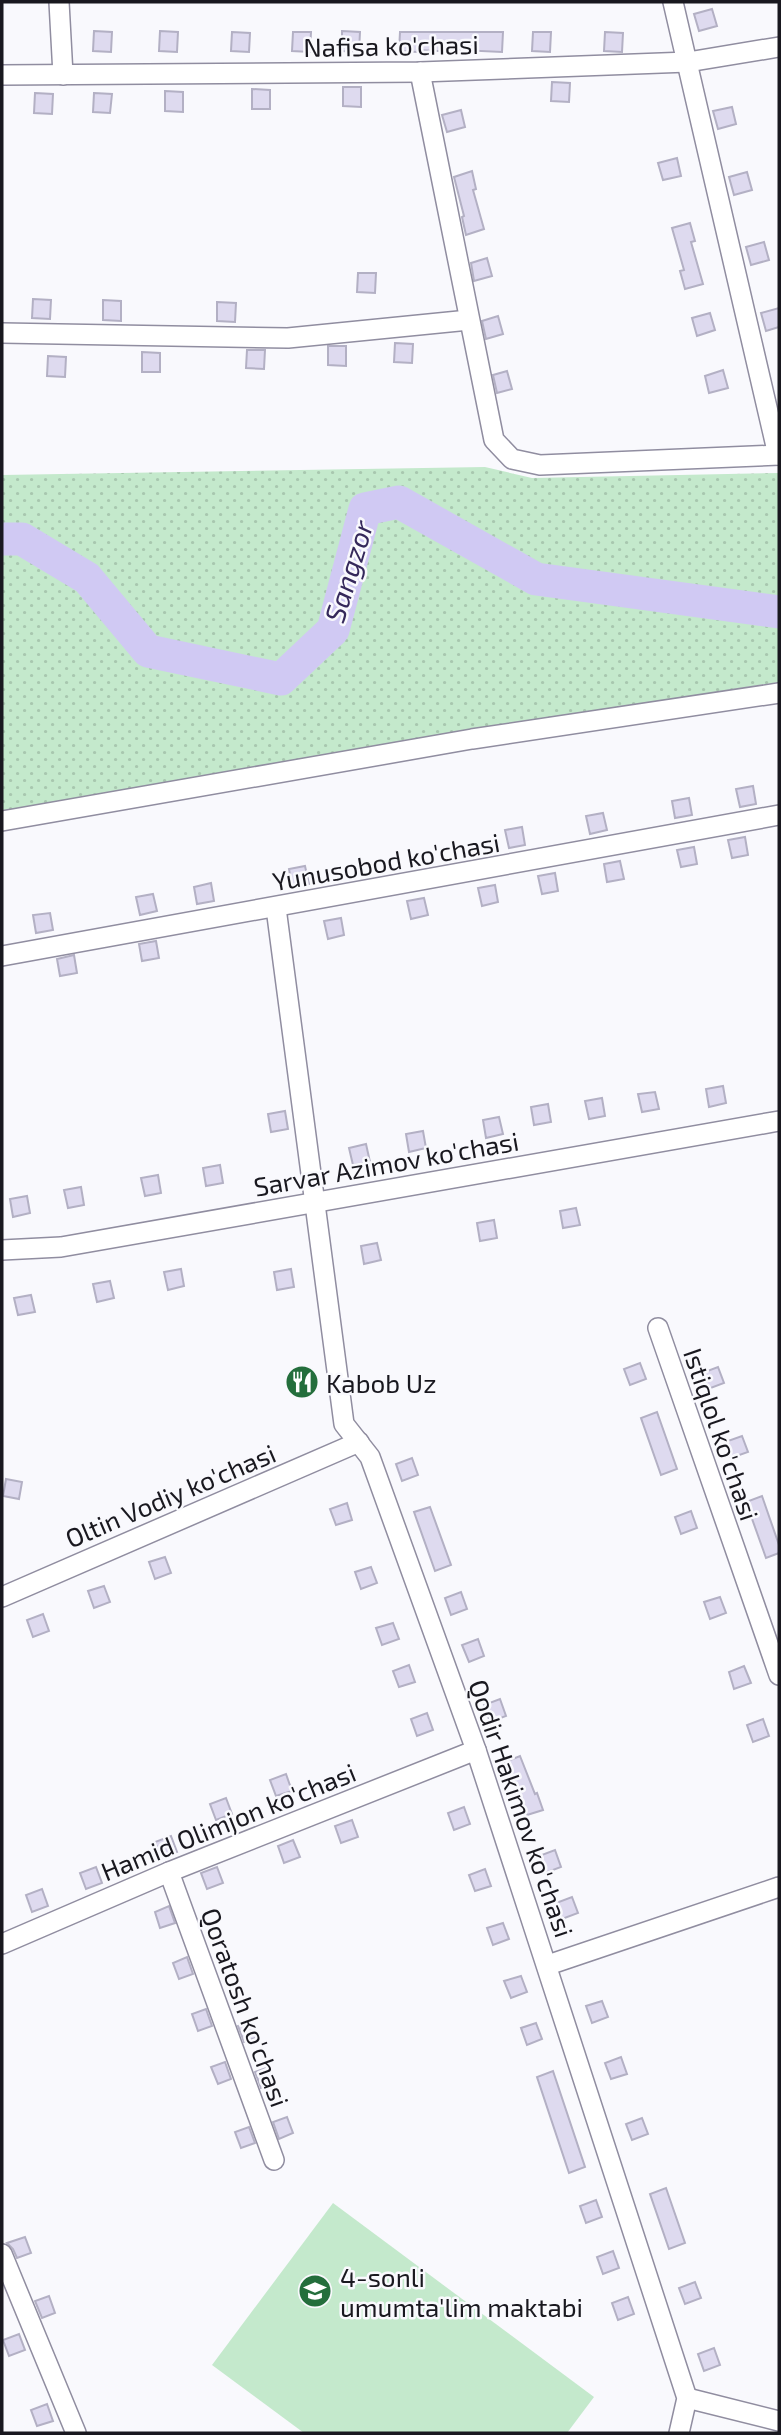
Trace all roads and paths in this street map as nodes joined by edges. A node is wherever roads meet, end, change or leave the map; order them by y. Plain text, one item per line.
1 (59, 2) edge
2 (673, 2) edge
3 (779, 47) edge
4 (688, 62) junction
5 (420, 72) junction
6 (2, 75) edge
7 (63, 75) junction
8 (469, 320) junction
9 (2, 333) edge
10 (778, 455) edge
11 (779, 693) edge
12 (779, 815) edge
13 (2, 821) edge
14 (276, 908) junction
15 (2, 956) edge
16 (779, 1121) edge
17 (313, 1202) junction
18 (2, 1250) edge
19 (658, 1328) dead end
20 (359, 1442) junction
21 (2, 1597) edge
22 (779, 1675) edge
23 (476, 1750) junction
24 (169, 1872) junction
25 (779, 1887) edge
26 (2, 1944) edge
27 (548, 1965) junction
28 (274, 2160) dead end
29 (2, 2254) edge
30 (687, 2398) junction
31 (779, 2421) edge
32 (76, 2433) edge
33 (679, 2433) edge

1 - 7 street
2 - 4 street
3 - 4 street, Nafisa ko'chasi
4 - 5 street, Nafisa ko'chasi
4 - 10 street
5 - 7 street, Nafisa ko'chasi
5 - 8 street
6 - 7 street, Nafisa ko'chasi
8 - 9 street
8 - 10 street
11 - 13 street
12 - 14 street, Yunusobod ko'chasi
14 - 15 street, Yunusobod ko'chasi
14 - 17 street, Qodir Hakimov ko'chasi
16 - 17 street, Sarvar Azimov ko'chasi
17 - 18 street, Sarvar Azimov ko'chasi
17 - 20 street, Qodir Hakimov ko'chasi
19 - 22 street, Istiqlol ko'chasi
20 - 21 street, Oltin Vodiy ko'chasi
20 - 23 street, Qodir Hakimov ko'chasi
23 - 24 street, Hamid Olimjon ko'chasi
23 - 27 street, Qodir Hakimov ko'chasi
24 - 26 street, Hamid Olimjon ko'chasi
24 - 28 street, Qoratosh ko'chasi
25 - 27 street
27 - 30 street, Qodir Hakimov ko'chasi
29 - 32 street
30 - 31 street
30 - 33 street

